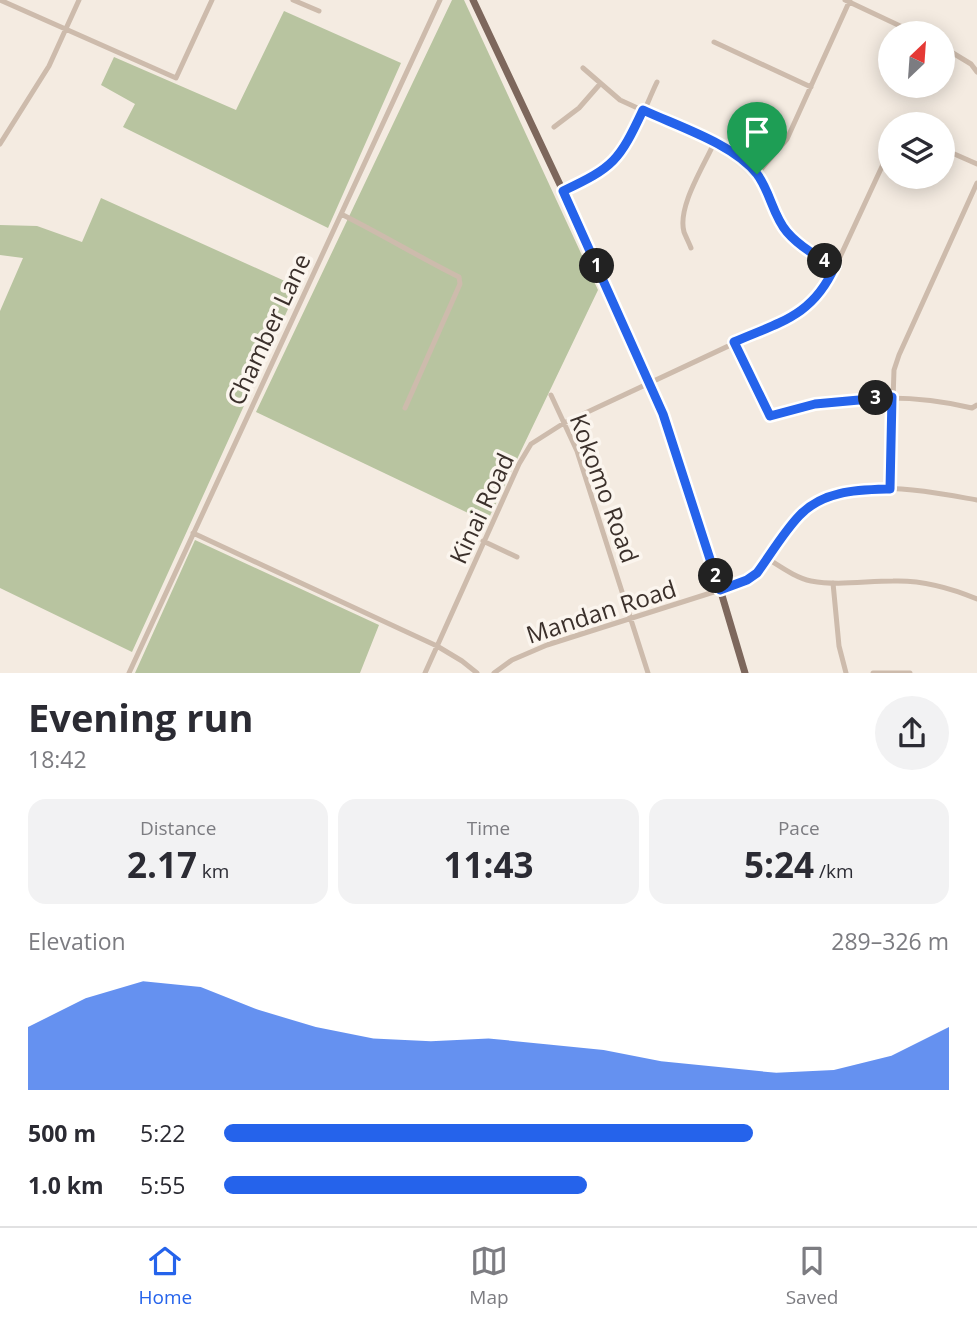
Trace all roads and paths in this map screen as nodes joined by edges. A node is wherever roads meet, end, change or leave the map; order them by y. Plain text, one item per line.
1 (0, 0) edge
2 (79, 0) edge
3 (212, 0) edge
4 (293, 0) edge
5 (440, 0) edge
6 (473, 0) edge
7 (848, 1) edge
8 (302, 2) edge
9 (320, 11) dead end
10 (890, 21) edge
11 (65, 29) junction
12 (714, 42) dead end
13 (956, 55) edge
14 (583, 68) dead end
15 (977, 72) edge
16 (657, 82) dead end
17 (600, 84) junction
18 (811, 88) junction
19 (643, 110) junction
20 (554, 127) dead end
21 (714, 143) junction
22 (0, 144) edge
23 (955, 154) edge
24 (977, 164) edge
25 (757, 174) junction
26 (878, 175) edge
27 (977, 183) edge
28 (563, 191) junction
29 (341, 214) junction
30 (691, 248) dead end
31 (835, 266) junction
32 (734, 342) junction
33 (650, 383) junction
34 (551, 395) dead end
35 (892, 397) junction
36 (977, 405) edge
37 (405, 408) dead end
38 (564, 422) junction
39 (890, 489) junction
40 (977, 500) edge
41 (192, 533) junction
42 (484, 541) junction
43 (517, 557) dead end
44 (768, 559) junction
45 (833, 583) junction
46 (720, 590) junction
47 (977, 599) edge
48 (631, 618) junction
49 (437, 646) junction
50 (129, 673) edge
51 (425, 673) edge
52 (477, 673) edge
53 (494, 673) edge
54 (648, 673) edge
55 (746, 673) edge
56 (846, 673) edge
57 (873, 673) edge
58 (910, 673) edge

1 - 11 street
2 - 11 street
3 - 11 street
4 - 8 street
5 - 29 street, Chamber Lane
6 - 28 main road
7 - 10 street
7 - 18 street
8 - 9 street
11 - 22 street
12 - 18 street
13 - 15 street
14 - 17 street
16 - 19 street
17 - 19 street
17 - 20 street
18 - 25 street
19 - 21 street
19 - 28 street
21 - 25 street
21 - 30 street
23 - 24 street
25 - 31 street
26 - 31 street, Kinai Road
27 - 35 street
28 - 33 main road
29 - 37 street
29 - 41 street, Chamber Lane
31 - 32 street, Kinai Road
32 - 33 street, Kinai Road
32 - 35 street
33 - 38 street, Kinai Road
33 - 46 main road
34 - 38 street, Kokomo Road
35 - 36 street
35 - 39 street
38 - 42 street, Kinai Road
38 - 48 street, Kokomo Road
39 - 40 street, Mandan Road
39 - 44 street, Mandan Road
41 - 49 street
41 - 50 street, Chamber Lane
42 - 43 street
42 - 49 street, Kinai Road
44 - 45 street
44 - 46 street, Mandan Road
45 - 47 street
45 - 56 street
46 - 48 street, Mandan Road
46 - 55 main road
48 - 53 street, Mandan Road
48 - 54 street, Kokomo Road
49 - 51 street, Kinai Road
49 - 52 street
57 - 58 street

